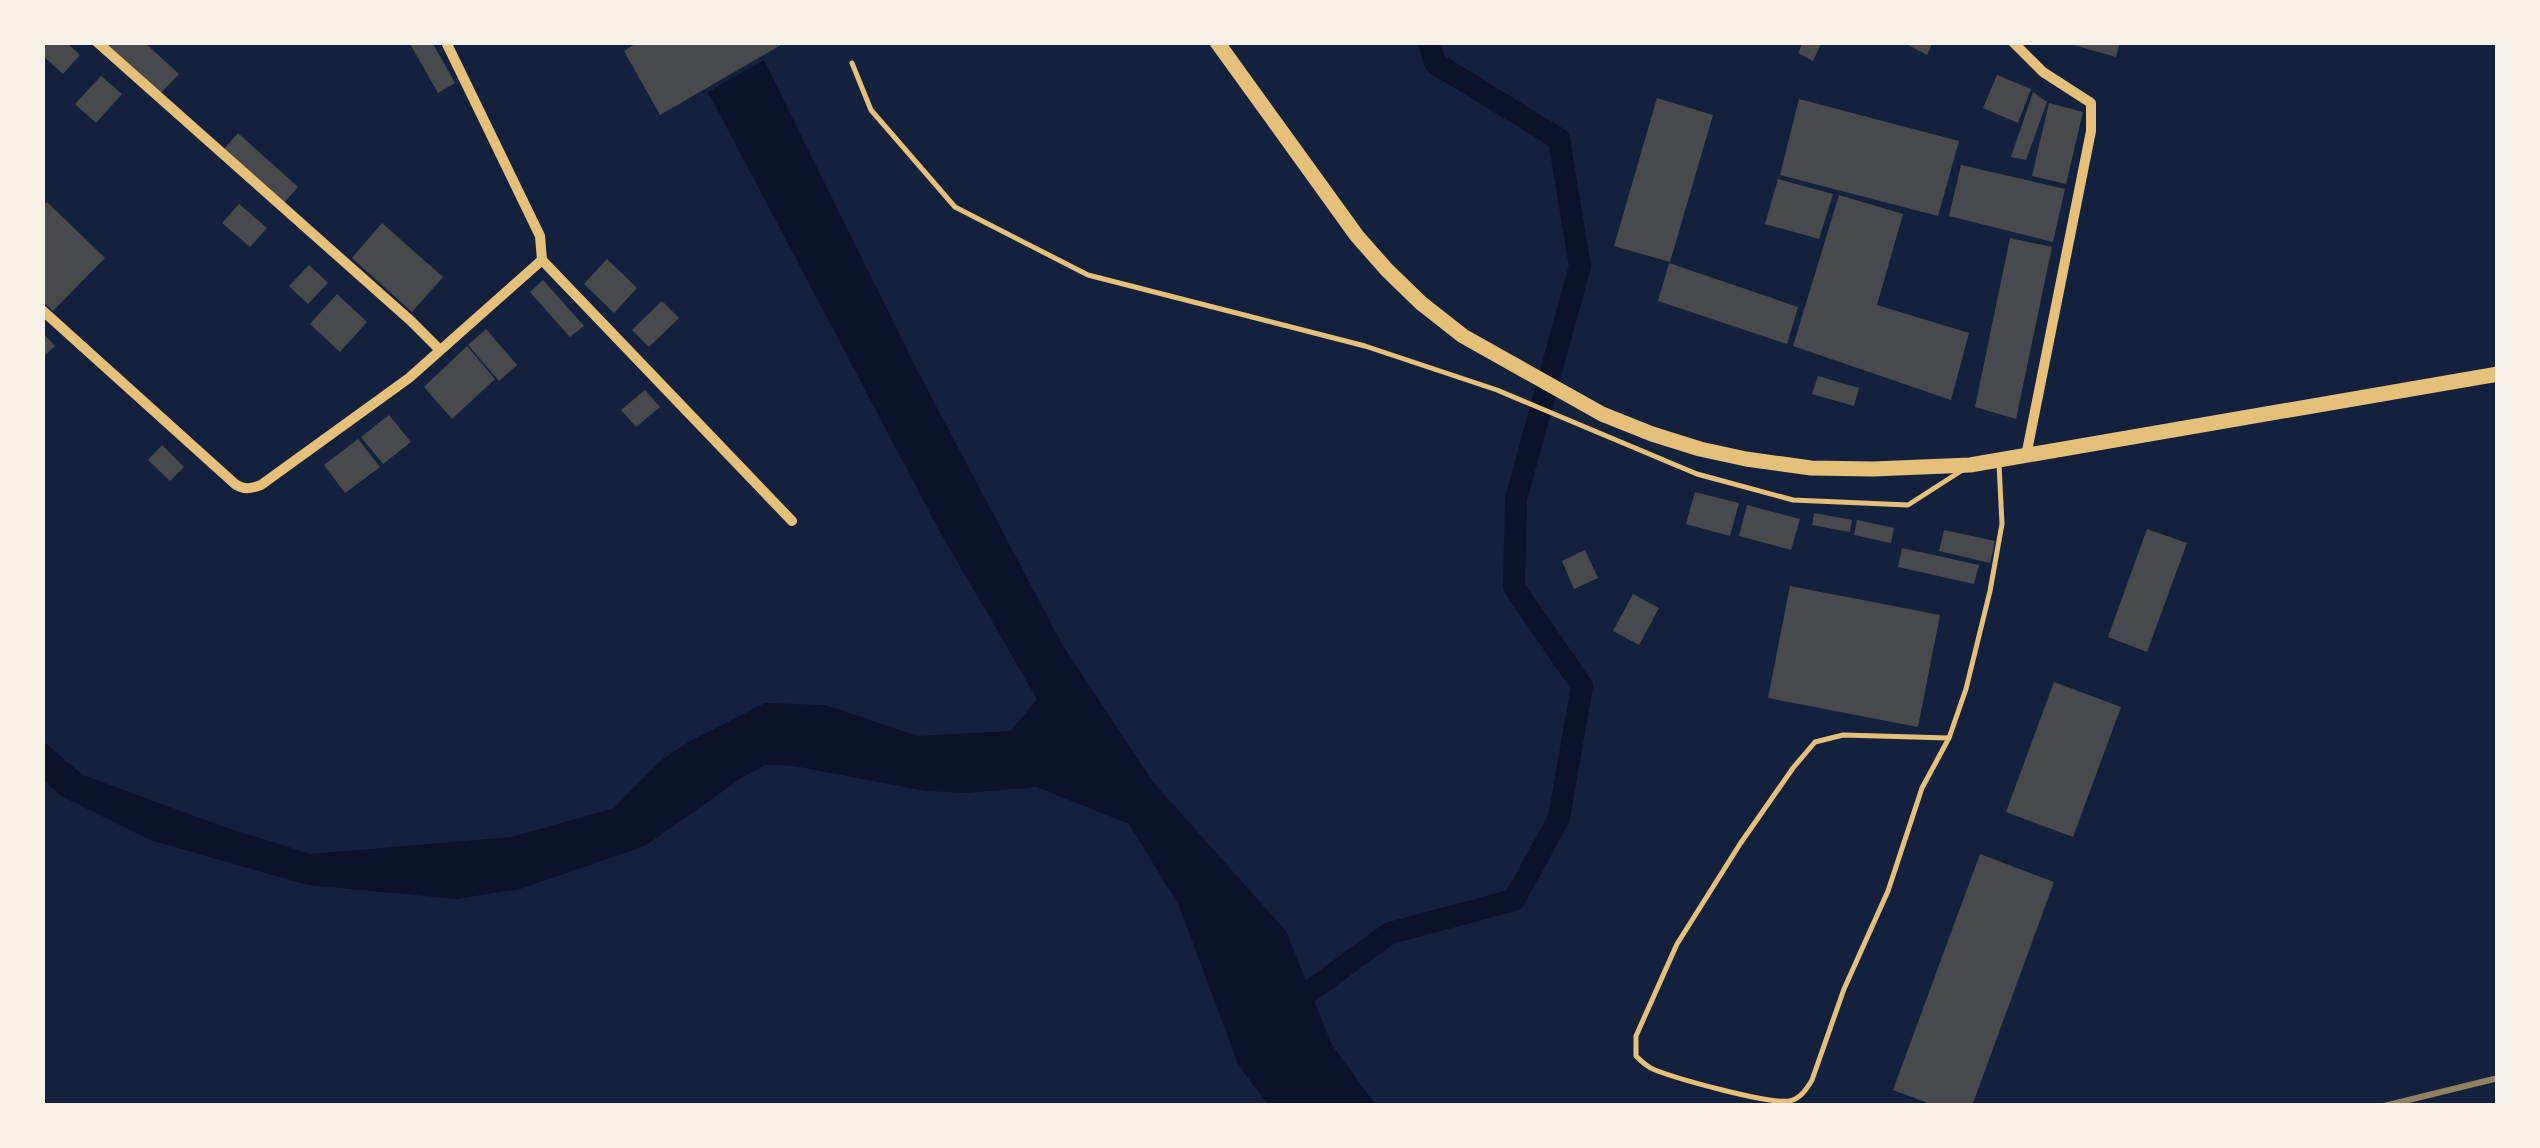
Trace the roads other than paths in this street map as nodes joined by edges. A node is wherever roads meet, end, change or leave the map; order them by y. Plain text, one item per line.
1 (97, 42) edge
2 (446, 42) edge
3 (1216, 42) edge
4 (2013, 42) edge
5 (852, 64) dead end
6 (542, 260) junction
7 (42, 310) edge
8 (439, 348) junction
9 (2498, 374) edge
10 (2026, 456) junction
11 (1999, 461) junction
12 (1970, 466) junction
13 (792, 521) dead end
14 (1949, 738) junction

1 - 8 street
2 - 6 street
3 - 12 main road
4 - 10 street
5 - 12 lane
6 - 8 street
6 - 13 street
7 - 8 street
9 - 10 main road
10 - 11 main road
11 - 12 main road
11 - 14 lane
14 - 14 lane

